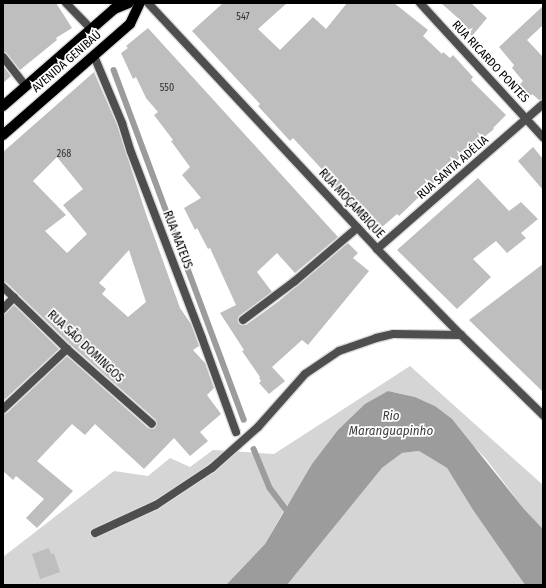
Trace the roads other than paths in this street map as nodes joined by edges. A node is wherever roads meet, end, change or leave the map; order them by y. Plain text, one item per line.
1 (66, 3) edge
2 (129, 3) edge
3 (140, 3) edge
4 (148, 3) edge
5 (420, 3) edge
6 (91, 29) junction
7 (94, 56) junction
8 (3, 57) edge
9 (26, 86) junction
10 (543, 104) edge
11 (3, 106) edge
12 (527, 119) junction
13 (3, 135) edge
14 (543, 137) edge
15 (358, 228) junction
16 (377, 249) junction
17 (3, 287) edge
18 (14, 297) junction
19 (3, 309) edge
20 (243, 320) dead end
21 (461, 335) junction
22 (67, 349) junction
23 (3, 409) edge
24 (543, 415) edge
25 (152, 424) dead end
26 (236, 432) dead end
27 (95, 533) dead end

1 - 6 street
2 - 6 main road, AVENIDA GENIBAÚ
3 - 7 main road, AVENIDA GENIBAÚ
4 - 15 street, RUA MOÇAMBIQUE
5 - 12 street, RUA RICARDO PONTES
6 - 9 main road, AVENIDA GENIBAÚ
7 - 13 main road, AVENIDA GENIBAÚ
7 - 26 street, RUA MATEUS
8 - 9 street
9 - 11 main road, AVENIDA GENIBAÚ
10 - 12 street, RUA SANTA ADÉLIA
12 - 14 street, RUA RICARDO PONTES
12 - 16 street, RUA SANTA ADÉLIA
15 - 16 street, RUA MOÇAMBIQUE
15 - 20 street
16 - 21 street, RUA MOÇAMBIQUE
17 - 18 street, RUA SÃO DOMINGOS
18 - 19 street
18 - 22 street, RUA SÃO DOMINGOS
21 - 24 street, RUA MOÇAMBIQUE
21 - 27 street
22 - 23 street
22 - 25 street, RUA SÃO DOMINGOS

